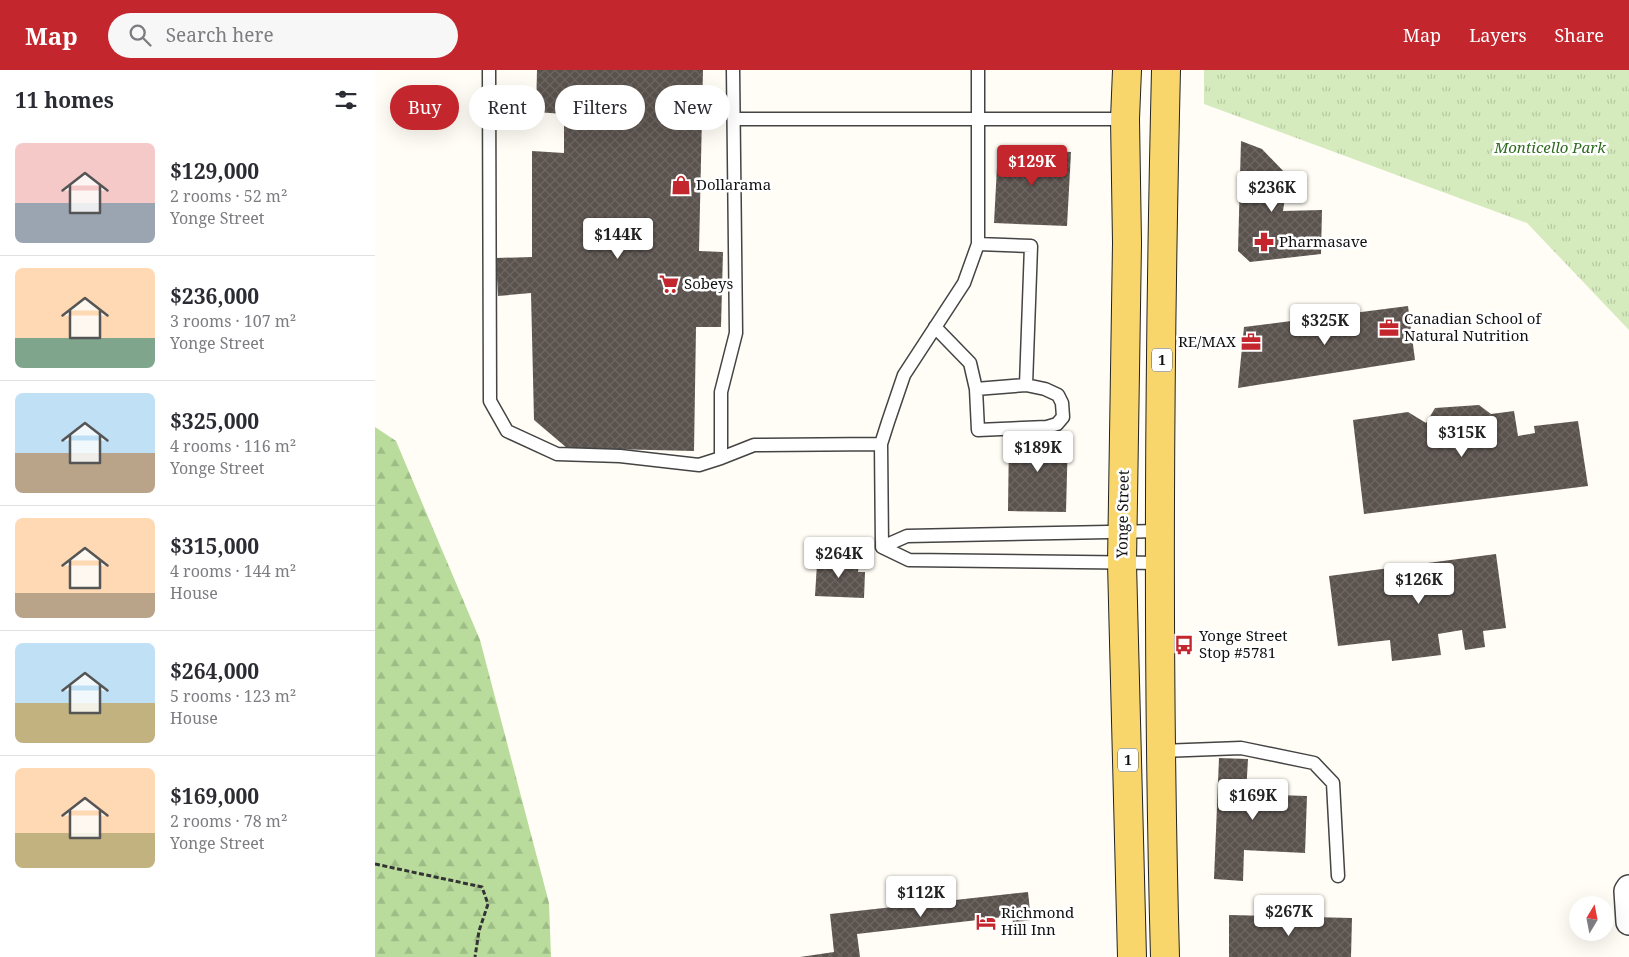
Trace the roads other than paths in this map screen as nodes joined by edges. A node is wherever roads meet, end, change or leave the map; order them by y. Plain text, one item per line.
1 (489, 70) edge
2 (733, 70) edge
3 (978, 70) edge
4 (1127, 70) edge
5 (1166, 70) edge
6 (734, 119) junction
7 (977, 119) junction
8 (1125, 119) junction
9 (977, 244) junction
10 (935, 327) junction
11 (1026, 386) junction
12 (976, 389) junction
13 (881, 444) junction
14 (721, 458) junction
15 (1123, 531) junction
16 (1161, 531) junction
17 (882, 547) junction
18 (1122, 563) junction
19 (1161, 563) junction
20 (1161, 751) junction
21 (1338, 876) dead end
22 (1629, 888) edge
23 (1629, 922) edge
24 (1165, 956) edge
25 (1132, 957) edge

1 - 14 lane
2 - 6 lane
3 - 7 lane
4 - 8 main road, Yonge Street / 1
5 - 16 main road, 1
6 - 7 lane
6 - 14 lane
7 - 8 lane
7 - 9 lane
8 - 15 main road, Yonge Street / 1
9 - 10 lane
9 - 11 lane
10 - 12 lane
10 - 13 lane
11 - 12 lane
11 - 12 lane
13 - 14 lane
13 - 17 lane
15 - 16 lane
15 - 17 lane
15 - 18 main road, Yonge Street / 1
16 - 19 main road
17 - 18 lane
18 - 19 lane
18 - 25 main road, Yonge Street / 1
19 - 20 main road
20 - 21 lane
20 - 24 main road
22 - 23 street

